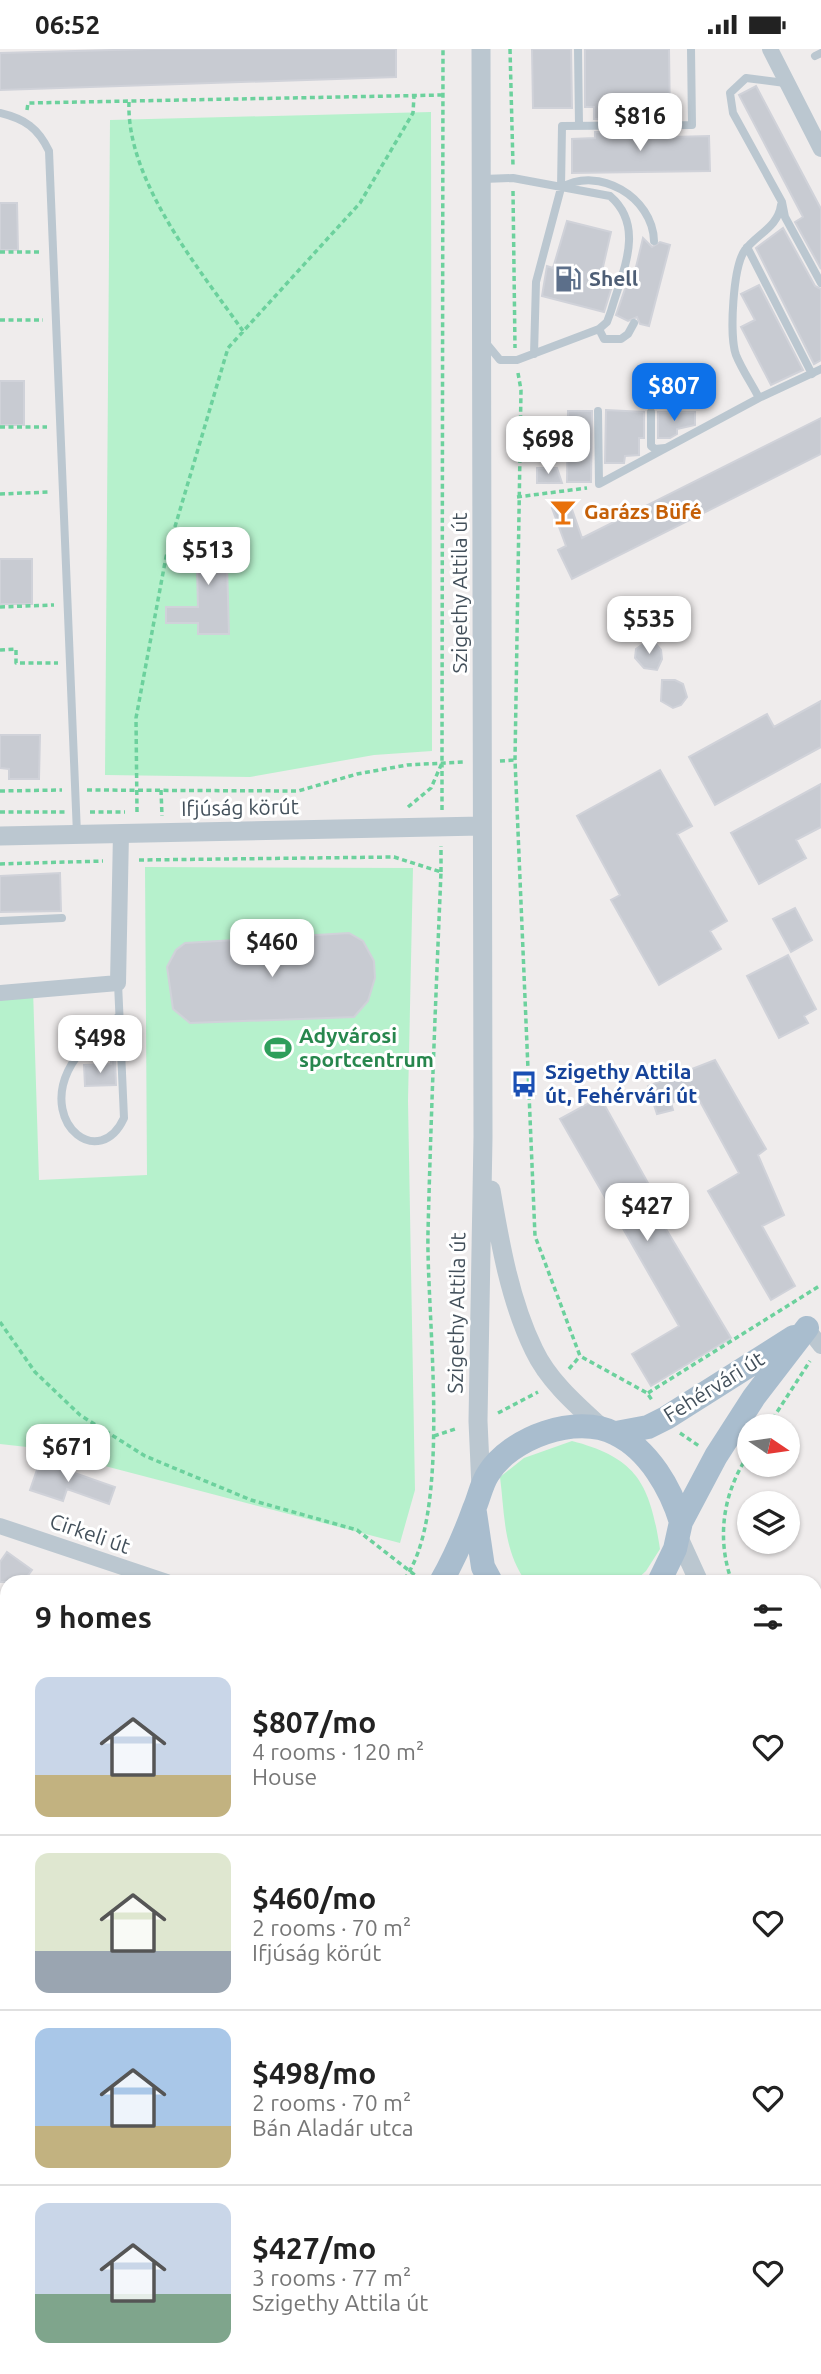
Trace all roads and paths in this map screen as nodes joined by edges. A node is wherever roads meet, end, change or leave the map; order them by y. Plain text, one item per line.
1 (443, 49) edge
2 (481, 49) edge
3 (510, 49) edge
4 (578, 49) edge
5 (691, 49) edge
6 (770, 49) edge
7 (788, 84) junction
8 (443, 95) junction
9 (414, 96) junction
10 (129, 101) junction
11 (0, 113) edge
12 (24, 121) junction
13 (579, 125) junction
14 (821, 149) edge
15 (483, 179) junction
16 (513, 179) junction
17 (561, 188) junction
18 (782, 202) junction
19 (654, 240) dead end
20 (747, 247) junction
21 (54, 251) junction
22 (0, 252) edge
23 (821, 283) edge
24 (0, 320) edge
25 (56, 320) junction
26 (634, 323) dead end
27 (599, 329) junction
28 (243, 331) junction
29 (483, 337) junction
30 (534, 354) junction
31 (517, 361) junction
32 (817, 372) edge
33 (759, 398) junction
34 (598, 411) dead end
35 (651, 412) dead end
36 (0, 427) edge
37 (61, 427) junction
38 (671, 447) junction
39 (599, 484) junction
40 (63, 492) junction
41 (0, 494) edge
42 (517, 496) junction
43 (68, 605) junction
44 (0, 607) edge
45 (0, 650) edge
46 (70, 663) junction
47 (442, 763) junction
48 (75, 790) junction
49 (137, 790) junction
50 (161, 790) junction
51 (0, 791) edge
52 (402, 809) dead end
53 (162, 811) junction
54 (175, 811) dead end
55 (76, 812) junction
56 (137, 812) junction
57 (146, 812) dead end
58 (155, 812) dead end
59 (0, 813) edge
60 (481, 826) junction
61 (121, 833) junction
62 (77, 834) junction
63 (0, 835) edge
64 (120, 861) junction
65 (0, 864) edge
66 (62, 918) dead end
67 (0, 921) edge
68 (118, 983) junction
69 (0, 993) edge
70 (119, 1016) junction
71 (483, 1137) junction
72 (821, 1285) edge
73 (0, 1322) edge
74 (816, 1334) edge
75 (580, 1356) junction
76 (557, 1382) junction
77 (647, 1394) junction
78 (776, 1414) edge
79 (666, 1417) junction
80 (478, 1421) junction
81 (610, 1432) junction
82 (434, 1436) junction
83 (716, 1456) junction
84 (737, 1473) edge
85 (478, 1499) junction
86 (0, 1526) edge
87 (679, 1529) junction
88 (411, 1572) junction
89 (146, 1575) edge
90 (408, 1575) edge
91 (415, 1575) edge
92 (444, 1575) edge
93 (487, 1575) edge
94 (664, 1575) edge
95 (696, 1575) edge
96 (731, 1575) edge

1 - 8 path
2 - 15 street, Szigethy Attila út
3 - 16 path
4 - 13 lane
5 - 13 lane
6 - 7 street
7 - 14 street
7 - 18 lane
8 - 9 path
8 - 47 path
9 - 10 path
9 - 28 path
10 - 12 path
10 - 28 path
11 - 12 lane
12 - 21 lane
13 - 17 lane
15 - 16 lane
15 - 29 street, Szigethy Attila út
16 - 17 lane
16 - 31 path
17 - 19 lane
17 - 27 lane
17 - 30 lane
18 - 20 lane
18 - 23 lane
20 - 32 lane
20 - 33 lane
21 - 22 path
21 - 25 lane
24 - 25 path
25 - 37 lane
26 - 27 lane
27 - 30 lane
28 - 49 path
29 - 31 lane
29 - 60 street, Szigethy Attila út
30 - 31 lane
31 - 42 path
32 - 33 lane
33 - 38 lane
34 - 39 lane
35 - 38 lane
36 - 37 path
37 - 40 lane
38 - 39 lane
39 - 42 path
40 - 41 path
40 - 43 lane
42 - 75 path
43 - 44 path
43 - 46 lane
45 - 46 path
46 - 48 lane
47 - 50 path
47 - 52 path
48 - 49 path
48 - 51 path
48 - 55 lane
49 - 50 path
49 - 56 path
50 - 53 path
53 - 54 path
53 - 58 path
55 - 56 path
55 - 59 path
55 - 62 lane
56 - 57 path
60 - 61 street, Ifjúság körút
60 - 71 street, Szigethy Attila út
61 - 62 street, Ifjúság körút
61 - 64 street
62 - 63 street, Ifjúság körút
64 - 65 path
64 - 68 street
64 - 82 path
66 - 67 lane
68 - 69 street
68 - 70 lane
70 - 70 lane
71 - 76 street, Szigethy Attila út
71 - 80 street, Szigethy Attila út
72 - 77 path
73 - 88 path
74 - 78 path
74 - 79 main road, Fehérvári út
74 - 83 main road, Fehérvári út
75 - 76 path
75 - 77 path
76 - 80 path
76 - 81 street, Szigethy Attila út
77 - 79 path
79 - 81 main road, Fehérvári út
79 - 83 path
80 - 82 path
80 - 85 street, Szigethy Attila út
81 - 85 main road, Fehérvári út
81 - 87 main road
82 - 88 path
83 - 87 main road, Fehérvári út
84 - 96 path
85 - 92 main road, Fehérvári út
85 - 93 main road
86 - 89 street, Cirkeli út
87 - 94 main road, Fehérvári út
87 - 95 street
88 - 90 path
88 - 91 path

